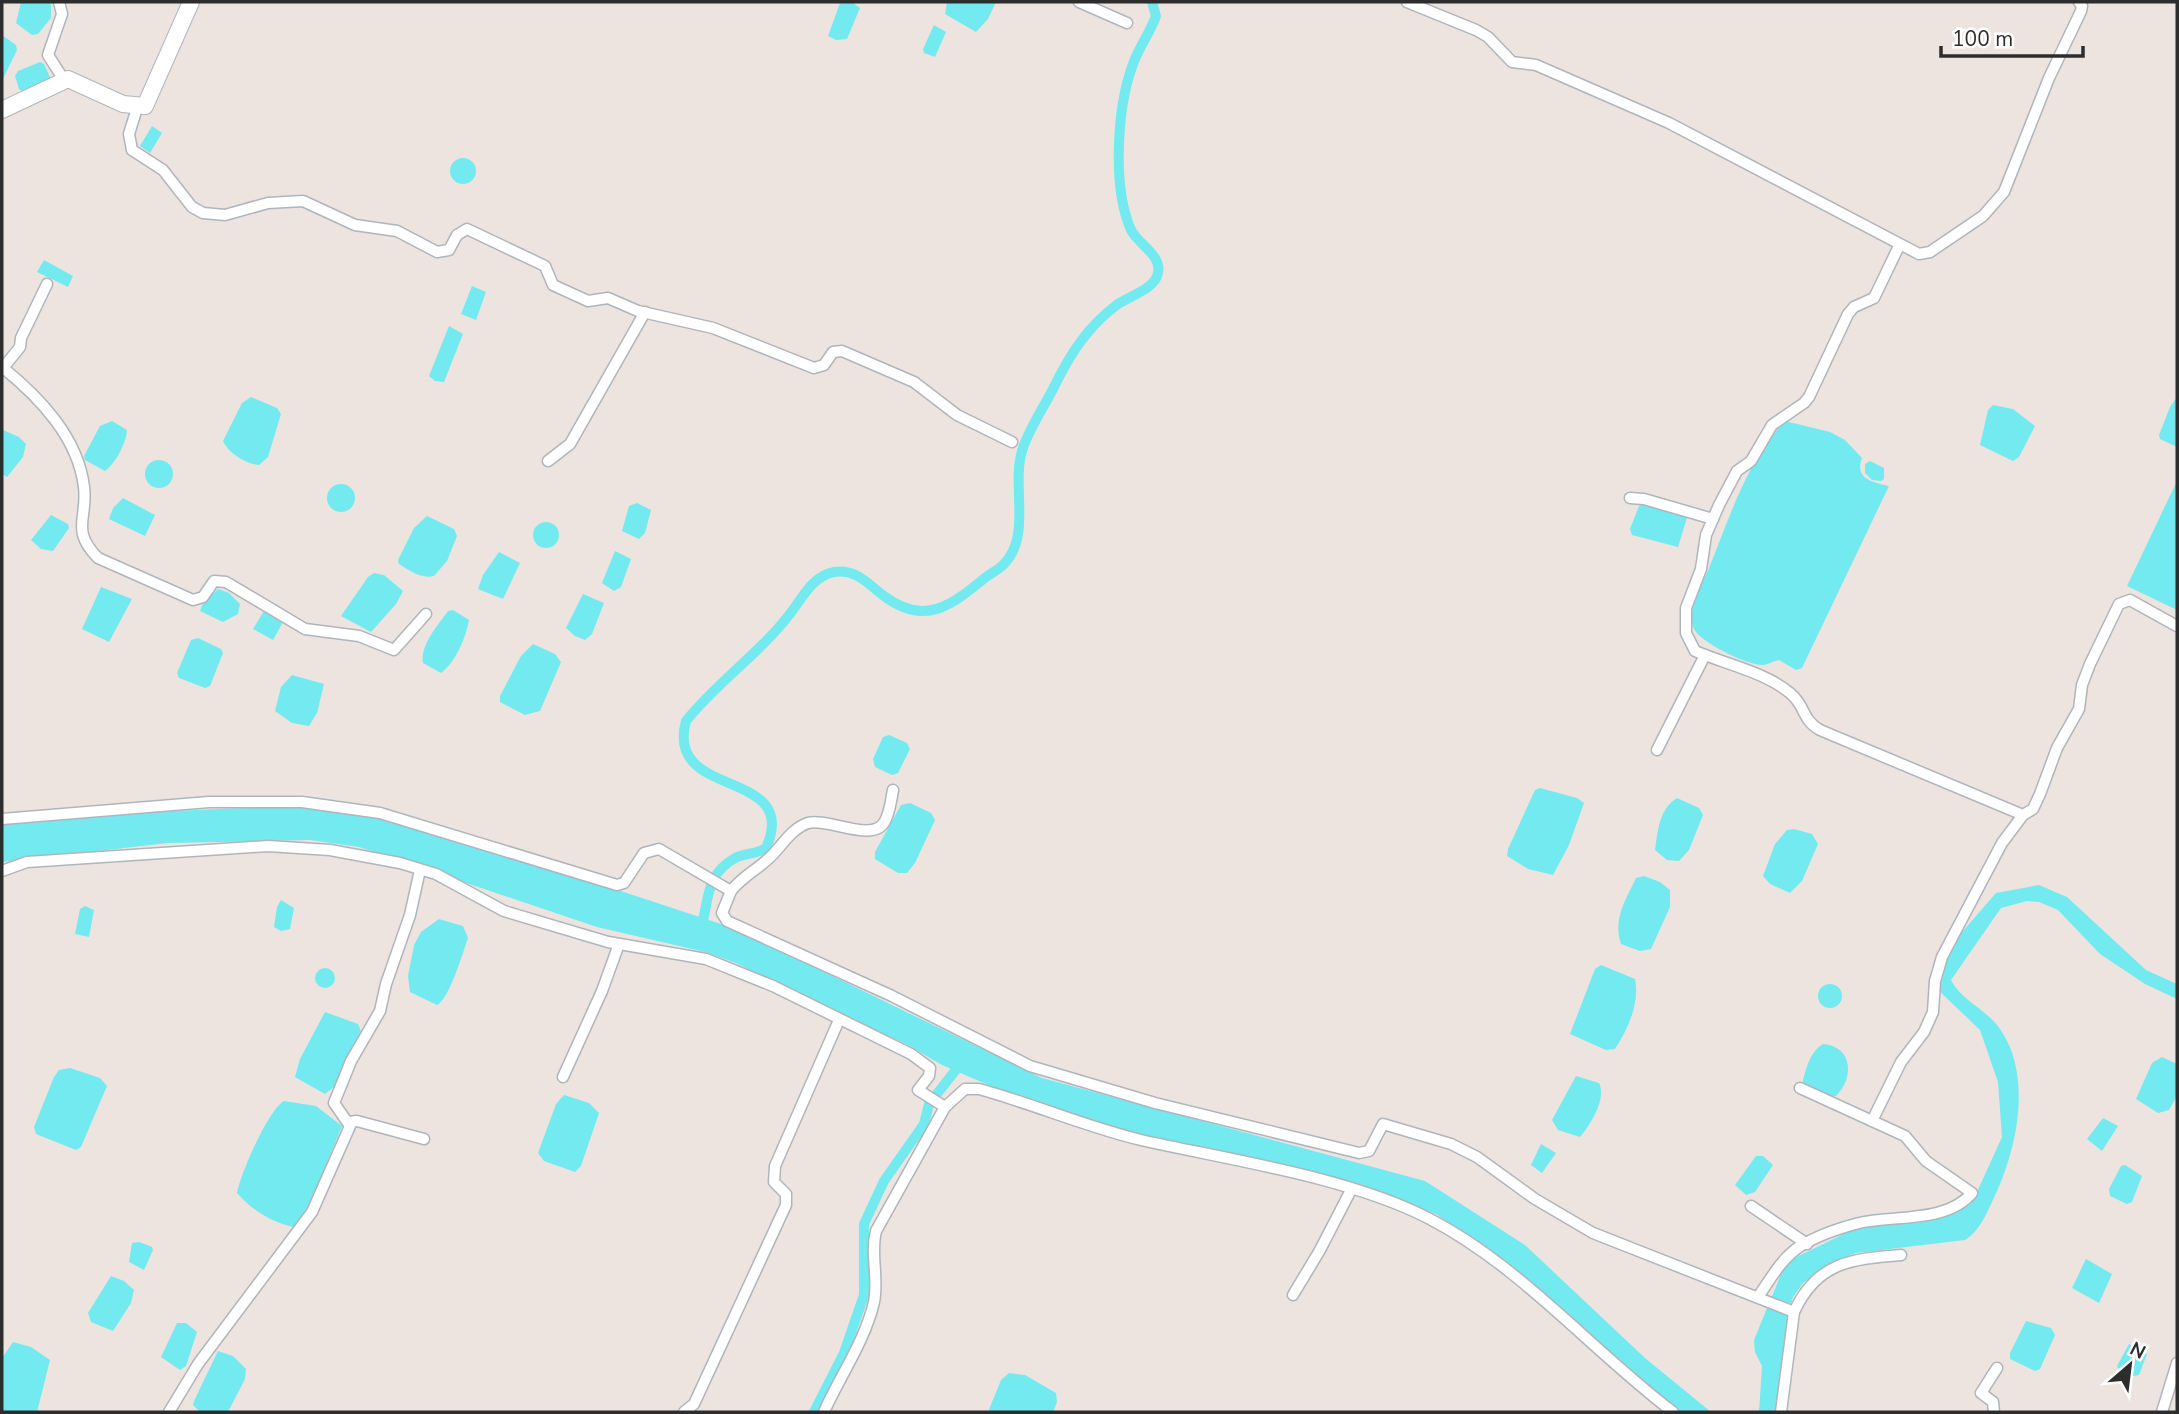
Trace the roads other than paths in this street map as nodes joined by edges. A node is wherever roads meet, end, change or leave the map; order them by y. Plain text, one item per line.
1 (59, 2) edge
2 (191, 2) edge
3 (1079, 2) edge
4 (1407, 2) edge
5 (2079, 2) edge
6 (1127, 23) dead end
7 (64, 80) junction
8 (137, 107) junction
9 (2, 110) edge
10 (1899, 246) junction
11 (47, 284) dead end
12 (645, 312) junction
13 (2, 368) edge
14 (1012, 442) dead end
15 (548, 461) dead end
16 (1630, 498) dead end
17 (1713, 519) junction
18 (426, 614) dead end
19 (2177, 626) edge
20 (1705, 655) junction
21 (1657, 750) dead end
22 (893, 790) dead end
23 (2022, 816) junction
24 (2, 820) edge
25 (419, 870) junction
26 (2, 872) edge
27 (727, 889) junction
28 (619, 944) junction
29 (839, 1020) junction
30 (563, 1077) dead end
31 (1800, 1088) dead end
32 (943, 1106) junction
33 (1872, 1121) junction
34 (348, 1122) junction
35 (424, 1139) dead end
36 (1351, 1190) junction
37 (1751, 1206) dead end
38 (1807, 1244) junction
39 (1900, 1255) dead end
40 (1293, 1295) dead end
41 (1761, 1299) junction
42 (1791, 1311) junction
43 (2177, 1363) edge
44 (1997, 1368) dead end
45 (169, 1412) edge
46 (684, 1412) edge
47 (824, 1412) edge
48 (1673, 1412) edge
49 (1781, 1412) edge
50 (1994, 1412) edge
51 (2162, 1412) edge

1 - 7 street
2 - 8 street
3 - 6 street
4 - 10 street
5 - 10 street
7 - 8 street
7 - 9 street
8 - 12 street
10 - 17 street
11 - 13 street
12 - 14 street
12 - 15 street
13 - 18 street
16 - 17 street
17 - 20 street
19 - 23 street
20 - 21 street
20 - 23 street
22 - 27 street
23 - 33 street
24 - 27 street
25 - 26 street
25 - 28 street
25 - 34 street
27 - 41 street
28 - 29 street
28 - 30 street
29 - 32 street
29 - 46 street
31 - 33 street
32 - 36 street
32 - 47 street
33 - 38 street
34 - 35 street
34 - 45 street
36 - 40 street
36 - 48 street
37 - 38 street
38 - 41 street
39 - 42 street
41 - 42 street
42 - 49 street
43 - 51 street
44 - 50 street

